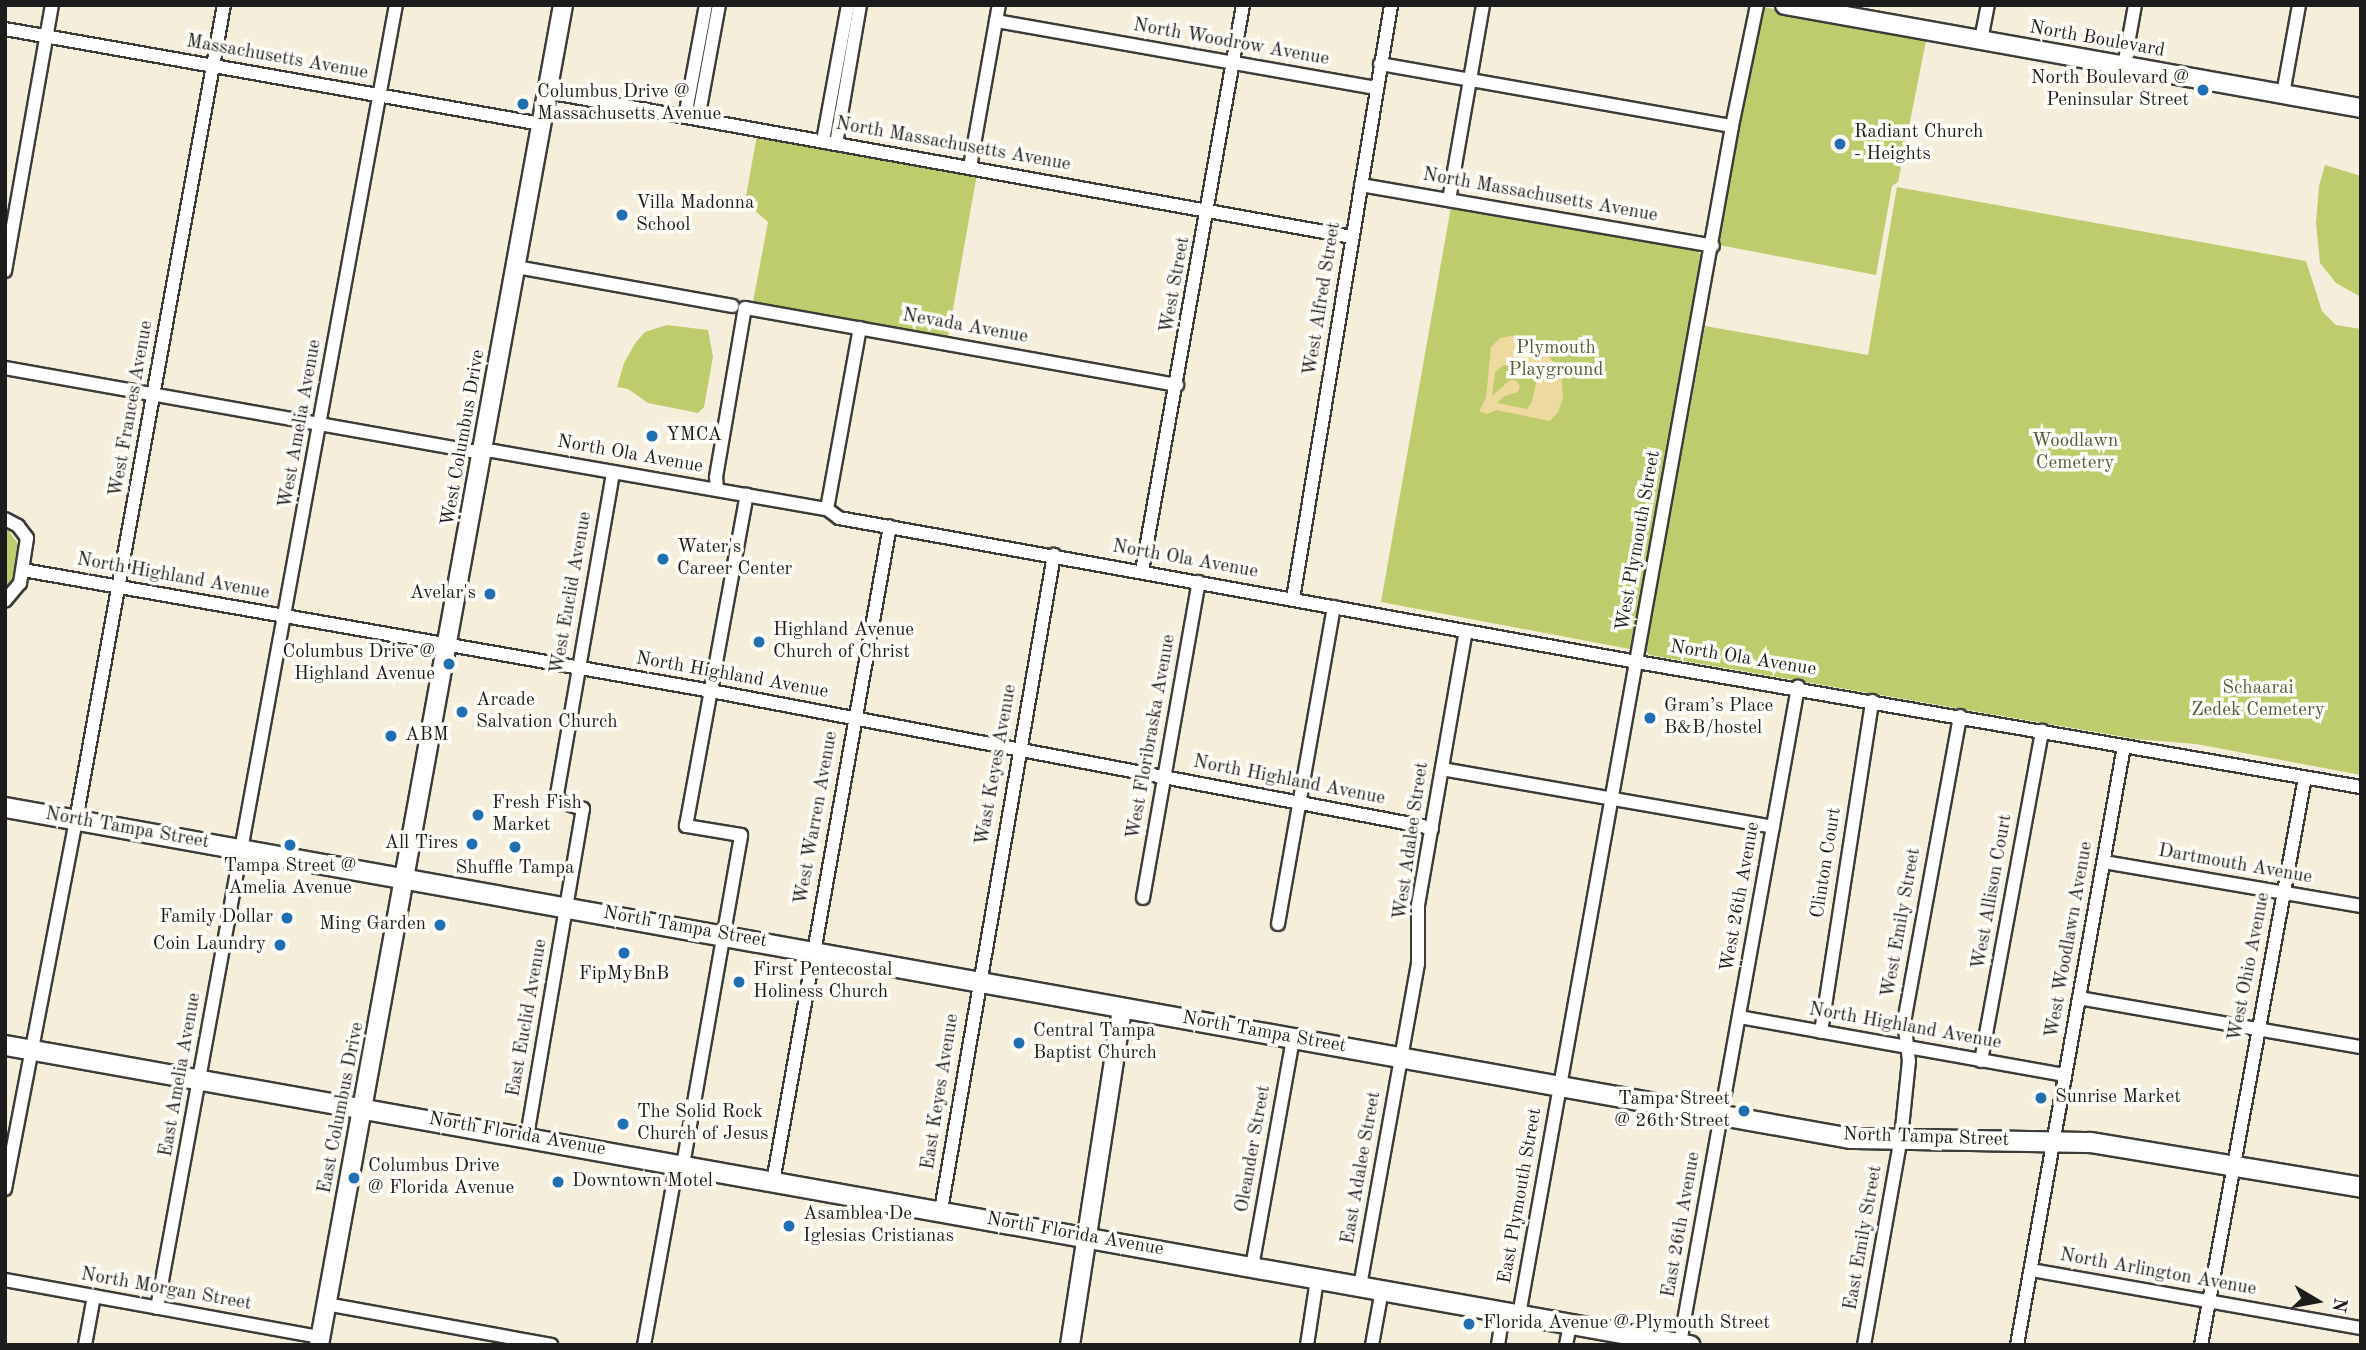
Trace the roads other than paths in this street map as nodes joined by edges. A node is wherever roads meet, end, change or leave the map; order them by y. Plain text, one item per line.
1 (52, 5) edge
2 (224, 5) edge
3 (396, 5) edge
4 (563, 5) edge
5 (706, 5) edge
6 (719, 5) edge
7 (848, 5) edge
8 (860, 5) edge
9 (999, 5) edge
10 (1244, 5) edge
11 (1391, 5) edge
12 (1483, 5) edge
13 (1757, 5) edge
14 (1785, 5) edge
15 (1987, 5) edge
16 (2135, 5) edge
17 (2299, 5) edge
18 (1839, 10) edge
19 (996, 22) junction
20 (5, 29) edge
21 (47, 37) junction
22 (1981, 40) junction
23 (1234, 63) junction
24 (1380, 64) junction
25 (214, 66) junction
26 (2124, 66) junction
27 (1470, 80) junction
28 (1377, 88) junction
29 (547, 92) junction
30 (2283, 94) junction
31 (380, 96) junction
32 (2361, 108) edge
33 (692, 118) junction
34 (541, 124) junction
35 (1732, 126) junction
36 (830, 142) junction
37 (970, 167) junction
38 (1361, 185) junction
39 (1448, 200) junction
40 (1208, 211) junction
41 (1352, 237) junction
42 (1713, 246) junction
43 (516, 267) junction
44 (5, 271) edge
45 (739, 307) junction
46 (860, 328) junction
47 (5, 368) edge
48 (1177, 385) junction
49 (154, 395) junction
50 (321, 424) junction
51 (484, 450) junction
52 (613, 473) junction
53 (717, 490) junction
54 (747, 495) junction
55 (827, 509) junction
56 (5, 519) edge
57 (890, 526) junction
58 (1054, 555) junction
59 (23, 570) junction
60 (1142, 571) junction
61 (1199, 582) junction
62 (119, 587) junction
63 (1293, 599) junction
64 (5, 601) edge
65 (1334, 607) junction
66 (285, 617) junction
67 (1466, 631) junction
68 (448, 645) junction
69 (1637, 662) junction
70 (578, 668) junction
71 (1798, 687) junction
72 (711, 691) junction
73 (1872, 701) junction
74 (1960, 716) junction
75 (854, 718) junction
76 (2042, 731) junction
77 (2124, 746) junction
78 (1020, 748) junction
79 (1442, 769) junction
80 (2305, 777) junction
81 (1164, 778) junction
82 (2361, 787) edge
83 (1612, 798) junction
84 (1299, 802) junction
85 (5, 807) edge
86 (76, 820) junction
87 (1773, 827) junction
88 (1432, 828) junction
89 (242, 850) junction
90 (2104, 862) junction
91 (405, 878) junction
92 (2284, 893) junction
93 (1143, 898) dead end
94 (2361, 906) edge
95 (567, 907) junction
96 (1278, 924) dead end
97 (724, 935) junction
98 (813, 951) junction
99 (979, 981) junction
100 (2078, 998) junction
101 (1122, 1008) junction
102 (1739, 1017) junction
103 (2258, 1030) junction
104 (1821, 1032) junction
105 (1293, 1038) junction
106 (5, 1045) edge
107 (2361, 1046) edge
108 (1908, 1047) junction
109 (32, 1050) junction
110 (1402, 1057) junction
111 (1982, 1061) junction
112 (2065, 1075) junction
113 (200, 1079) junction
114 (1561, 1085) junction
115 (363, 1108) junction
116 (1721, 1114) junction
117 (527, 1136) junction
118 (1901, 1138) junction
119 (2053, 1141) junction
120 (2233, 1164) junction
121 (680, 1165) junction
122 (773, 1182) junction
123 (2361, 1187) edge
124 (5, 1189) edge
125 (941, 1210) junction
126 (1089, 1238) junction
127 (1252, 1268) junction
128 (2031, 1270) junction
129 (5, 1280) edge
130 (1317, 1280) junction
131 (1360, 1286) junction
132 (1382, 1290) junction
133 (94, 1296) junction
134 (2209, 1301) junction
135 (326, 1304) junction
136 (157, 1308) junction
137 (1511, 1313) junction
138 (1570, 1324) junction
139 (2361, 1328) edge
140 (320, 1341) edge
141 (1685, 1344) edge
142 (85, 1345) edge
143 (551, 1345) edge
144 (644, 1345) edge
145 (1070, 1345) edge
146 (1307, 1345) edge
147 (1372, 1345) edge
148 (1497, 1345) edge
149 (1566, 1345) edge
150 (1864, 1345) edge
151 (2017, 1345) edge
152 (2201, 1345) edge

1 - 21 street
2 - 25 street, West Frances Avenue
3 - 31 street, West Amelia Avenue
4 - 29 main road, West Columbus Drive
5 - 33 street
6 - 33 street
7 - 36 street
8 - 36 street
9 - 19 street
10 - 23 street, West Street
11 - 24 street, West Alfred Street
12 - 27 street
13 - 35 street, West Plymouth Street
14 - 18 main road, North Boulevard
15 - 22 street
16 - 26 street
17 - 30 street
18 - 22 main road, North Boulevard
19 - 23 street, North Woodrow Avenue
19 - 37 street
20 - 21 street, Massachusetts Avenue
21 - 25 street, Massachusetts Avenue
21 - 44 street
22 - 26 main road, North Boulevard
23 - 28 street, North Woodrow Avenue
23 - 40 street, West Street
24 - 27 street
24 - 28 street, West Alfred Street
25 - 31 street, Massachusetts Avenue
25 - 49 street, West Frances Avenue
26 - 30 main road, North Boulevard
27 - 35 street
27 - 39 street
28 - 38 street, West Alfred Street
29 - 33 street, North Massachusetts Avenue
29 - 34 main road, West Columbus Drive
30 - 32 main road, North Boulevard
31 - 34 street, Massachusetts Avenue
31 - 50 street, West Amelia Avenue
33 - 36 street, North Massachusetts Avenue
34 - 43 main road, West Columbus Drive
35 - 42 street, West Plymouth Street
36 - 37 street, North Massachusetts Avenue
37 - 40 street, North Massachusetts Avenue
38 - 39 street, North Massachusetts Avenue
38 - 41 street, West Alfred Street
39 - 42 street, North Massachusetts Avenue
40 - 41 street, North Massachusetts Avenue
40 - 48 street, West Street
41 - 63 street, West Alfred Street
42 - 69 street, West Plymouth Street
43 - 45 street, Nevada Avenue
43 - 51 main road, West Columbus Drive
45 - 46 street, Nevada Avenue
45 - 53 street
46 - 48 street, Nevada Avenue
46 - 55 street
47 - 49 street, North Ola Avenue
48 - 60 street, West Street
49 - 50 street, North Ola Avenue
49 - 62 street, West Frances Avenue
50 - 51 street, North Ola Avenue
50 - 66 street, West Amelia Avenue
51 - 52 street, North Ola Avenue
51 - 68 main road, West Columbus Drive
52 - 53 street, North Ola Avenue
52 - 70 street, West Euclid Avenue
53 - 54 street, North Ola Avenue
54 - 55 street, North Ola Avenue
54 - 72 street
55 - 57 street, North Ola Avenue
56 - 59 street
57 - 58 street, North Ola Avenue
57 - 75 street, West Warren Avenue
58 - 60 street, North Ola Avenue
58 - 78 street, Wast Keyes Avenue
59 - 62 street, North Highland Avenue
59 - 64 street
60 - 61 street, North Ola Avenue
61 - 63 street, North Ola Avenue
61 - 81 street, West Floribraska Avenue
62 - 66 street, North Highland Avenue
62 - 86 street, West Frances Avenue
63 - 65 street, North Ola Avenue
65 - 67 street, North Ola Avenue
65 - 84 street
66 - 68 street, North Highland Avenue
66 - 89 street, West Amelia Avenue
67 - 69 street, North Ola Avenue
67 - 79 street, West Adalee Street
68 - 70 street, North Highland Avenue
68 - 91 main road, West Columbus Drive
69 - 71 street, North Ola Avenue
69 - 83 street, West Plymouth Street
70 - 72 street, North Highland Avenue
70 - 95 street, West Euclid Avenue
71 - 73 street, North Ola Avenue
71 - 87 street, West 26th Avenue
72 - 75 street, North Highland Avenue
72 - 97 street
73 - 74 street, North Ola Avenue
73 - 104 street, Clinton Court
74 - 76 street, North Ola Avenue
74 - 108 street, West Emily Street
75 - 78 street, North Highland Avenue
75 - 98 street, West Warren Avenue
76 - 77 street, North Ola Avenue
76 - 111 street, West Allison Court
77 - 80 street, North Ola Avenue
77 - 90 street, West Woodlawn Avenue
78 - 81 street, North Highland Avenue
78 - 99 street, Wast Keyes Avenue
79 - 83 street
79 - 88 street, West Adalee Street
80 - 82 street, North Ola Avenue
80 - 92 street, West Ohio Avenue
81 - 84 street, North Highland Avenue
81 - 93 street, West Floribraska Avenue
83 - 87 street
83 - 114 street, West Plymouth Street
84 - 88 street, North Highland Avenue
84 - 96 street
85 - 86 main road, North Tampa Street
86 - 89 main road, North Tampa Street
86 - 109 street, West Frances Avenue
87 - 102 street, West 26th Avenue
88 - 110 street, West Adalee Street
89 - 91 main road, North Tampa Street
89 - 113 street, East Amelia Avenue
90 - 92 street, Dartmouth Avenue
90 - 100 street, West Woodlawn Avenue
91 - 95 main road, North Tampa Street
91 - 115 main road, East Columbus Drive
92 - 94 street, Dartmouth Avenue
92 - 103 street, West Ohio Avenue
95 - 97 main road, North Tampa Street
95 - 117 street, East Euclid Avenue
97 - 98 main road, North Tampa Street
97 - 121 street
98 - 99 main road, North Tampa Street
98 - 122 street, West Warren Avenue
99 - 101 main road, North Tampa Street
99 - 125 street, East Keyes Avenue
100 - 103 street
100 - 112 street, West Woodlawn Avenue
101 - 105 main road, North Tampa Street
101 - 126 main road
102 - 104 street, North Highland Avenue
102 - 116 street, West 26th Avenue
103 - 107 street
103 - 120 street, West Ohio Avenue
104 - 108 street, North Highland Avenue
105 - 110 main road, North Tampa Street
105 - 127 street, Oleander Street
106 - 109 main road, North Florida Avenue
108 - 111 street, North Highland Avenue
108 - 118 street, West Emily Street
109 - 113 main road, North Florida Avenue
109 - 124 street, West Frances Avenue
110 - 114 main road, North Tampa Street
110 - 131 street, East Adalee Street
111 - 112 street, North Highland Avenue
112 - 119 street, West Woodlawn Avenue
113 - 115 main road, North Florida Avenue
113 - 136 street, East Amelia Avenue
114 - 116 main road, North Tampa Street
114 - 137 street, East Plymouth Street
115 - 117 main road, North Florida Avenue
115 - 135 main road, East Columbus Drive
116 - 118 main road, North Tampa Street
116 - 141 street, East 26th Avenue
117 - 121 main road, North Florida Avenue
118 - 119 main road, North Tampa Street
118 - 150 street, East Emily Street
119 - 120 main road, North Tampa Street
119 - 128 street, West Woodlawn Avenue
120 - 123 main road, North Tampa Street
120 - 134 street, West Ohio Avenue
121 - 122 main road, North Florida Avenue
121 - 144 street
122 - 125 main road, North Florida Avenue
125 - 126 main road, North Florida Avenue
126 - 127 main road, North Florida Avenue
126 - 145 main road
127 - 130 main road, North Florida Avenue
128 - 134 street, North Arlington Avenue
128 - 151 street, West Woodlawn Avenue
129 - 133 street, North Morgan Street
130 - 131 main road, North Florida Avenue
130 - 146 street
131 - 132 main road, North Florida Avenue
132 - 137 main road, North Florida Avenue
132 - 147 street
133 - 136 street, North Morgan Street
133 - 142 street
134 - 139 street, North Arlington Avenue
134 - 152 street, West Ohio Avenue
135 - 140 main road, East Columbus Drive
135 - 143 street
136 - 140 street, North Morgan Street
137 - 138 main road, North Florida Avenue
137 - 148 street, East Plymouth Street
138 - 141 main road, North Florida Avenue
138 - 149 street

